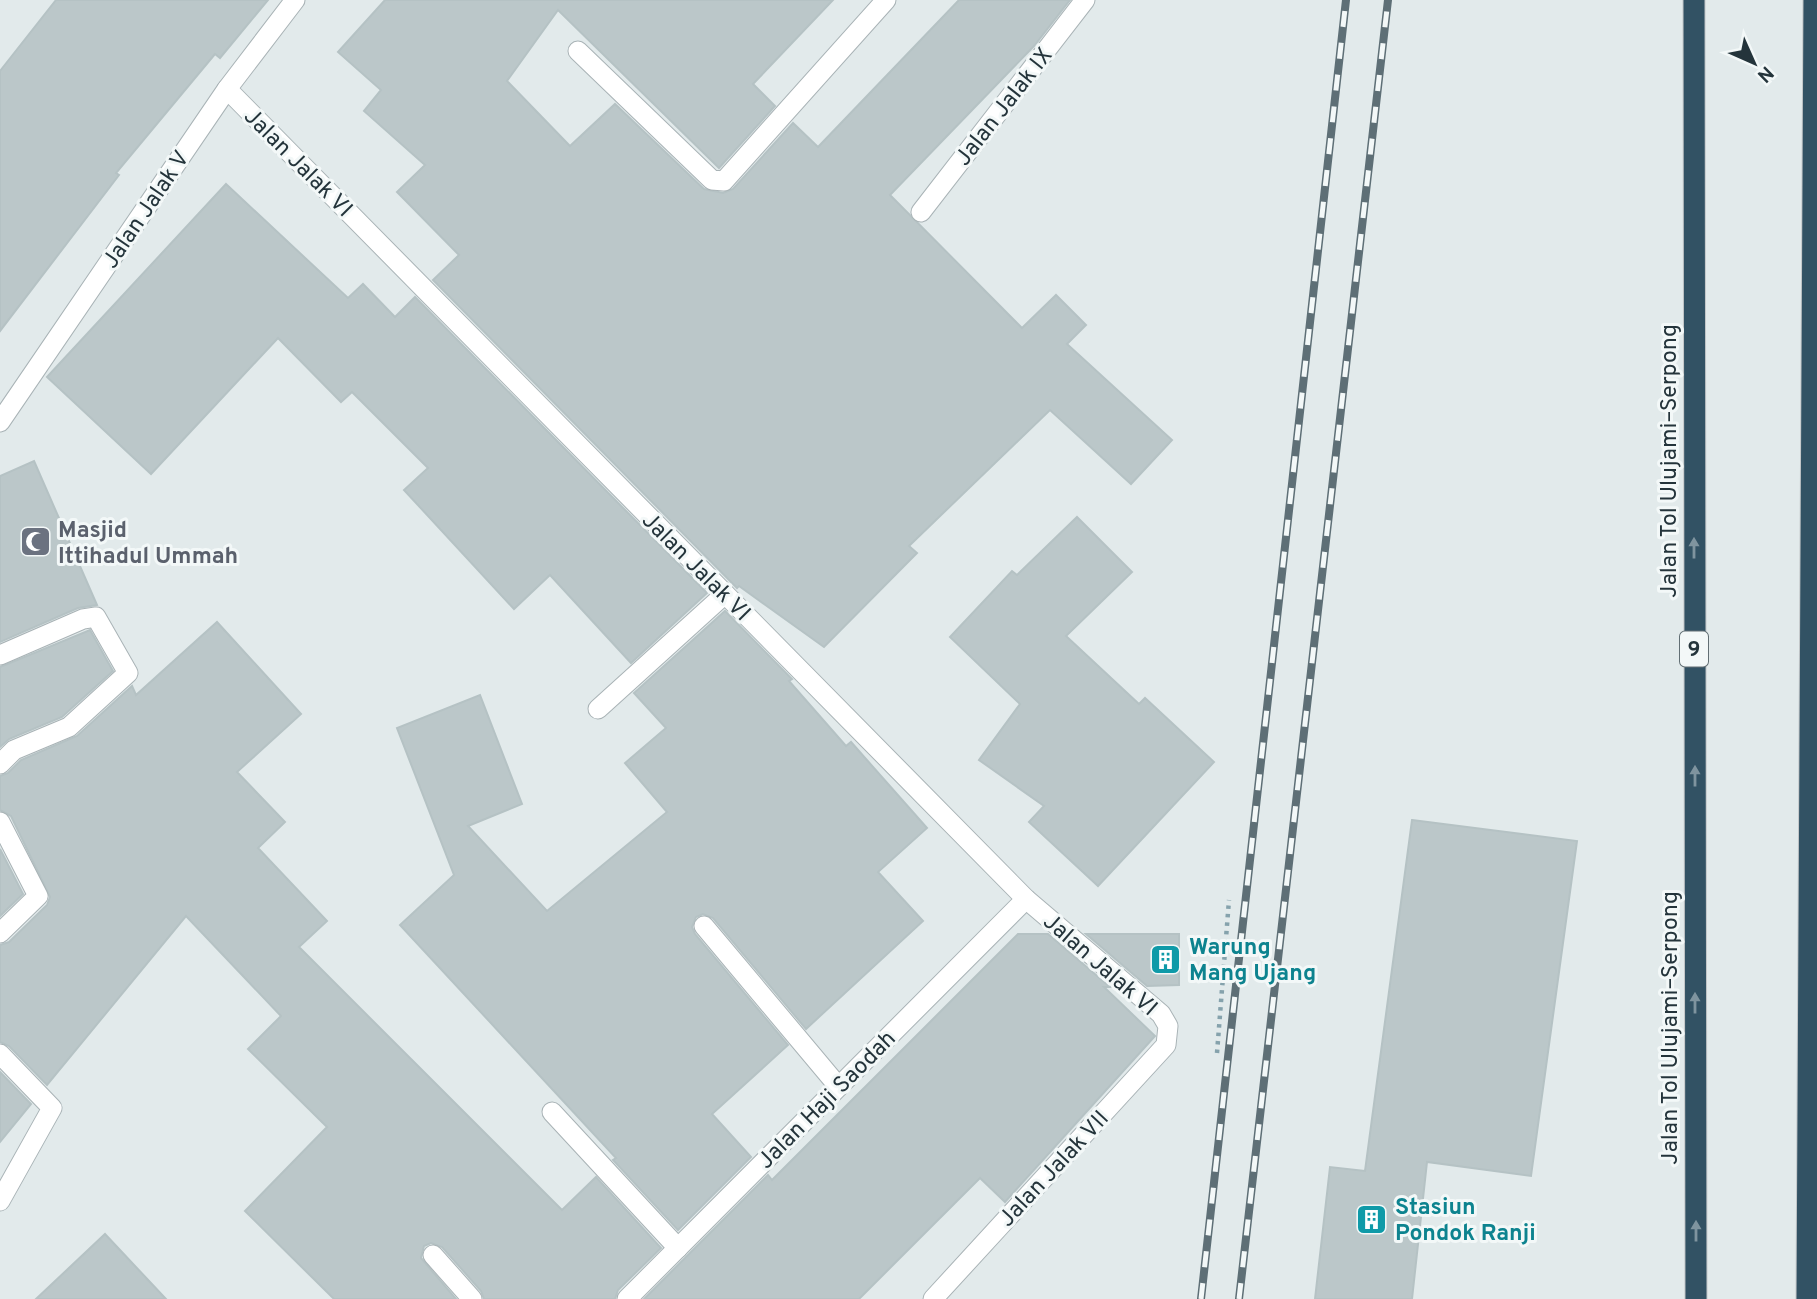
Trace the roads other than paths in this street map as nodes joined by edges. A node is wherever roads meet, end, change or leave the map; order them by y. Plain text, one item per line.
1 (295, 0) edge
2 (886, 0) edge
3 (1085, 0) edge
4 (1695, 0) edge
5 (1814, 0) edge
6 (578, 51) dead end
7 (227, 89) junction
8 (921, 212) dead end
9 (0, 422) edge
10 (725, 594) junction
11 (0, 655) edge
12 (598, 709) dead end
13 (0, 764) edge
14 (0, 822) edge
15 (1026, 899) junction
16 (704, 926) dead end
17 (0, 933) edge
18 (1170, 1036) joint
19 (0, 1054) edge
20 (838, 1086) junction
21 (552, 1112) dead end
22 (0, 1201) edge
23 (677, 1248) junction
24 (433, 1255) dead end
25 (472, 1299) edge
26 (627, 1299) edge
27 (933, 1299) edge
28 (1696, 1299) edge
29 (1807, 1299) edge

1 - 7 street, Jalan Jalak V
2 - 6 street
3 - 8 street, Jalan Jalak IX
28 -> 4 highway, Jalan Tol Ulujami–Serpong / 9
5 - 29 highway
7 - 9 street, Jalan Jalak V
7 - 10 street, Jalan Jalak VI
10 - 12 street
10 - 15 street, Jalan Jalak VI
11 - 13 street
14 - 17 street
15 - 18 street, Jalan Jalak VI
15 - 20 street, Jalan Haji Saodah
16 - 20 street
18 - 27 street, Jalan Jalak VII
19 - 22 street
20 - 23 street, Jalan Haji Saodah
21 - 23 street
23 - 26 street, Jalan Haji Saodah
24 - 25 street

